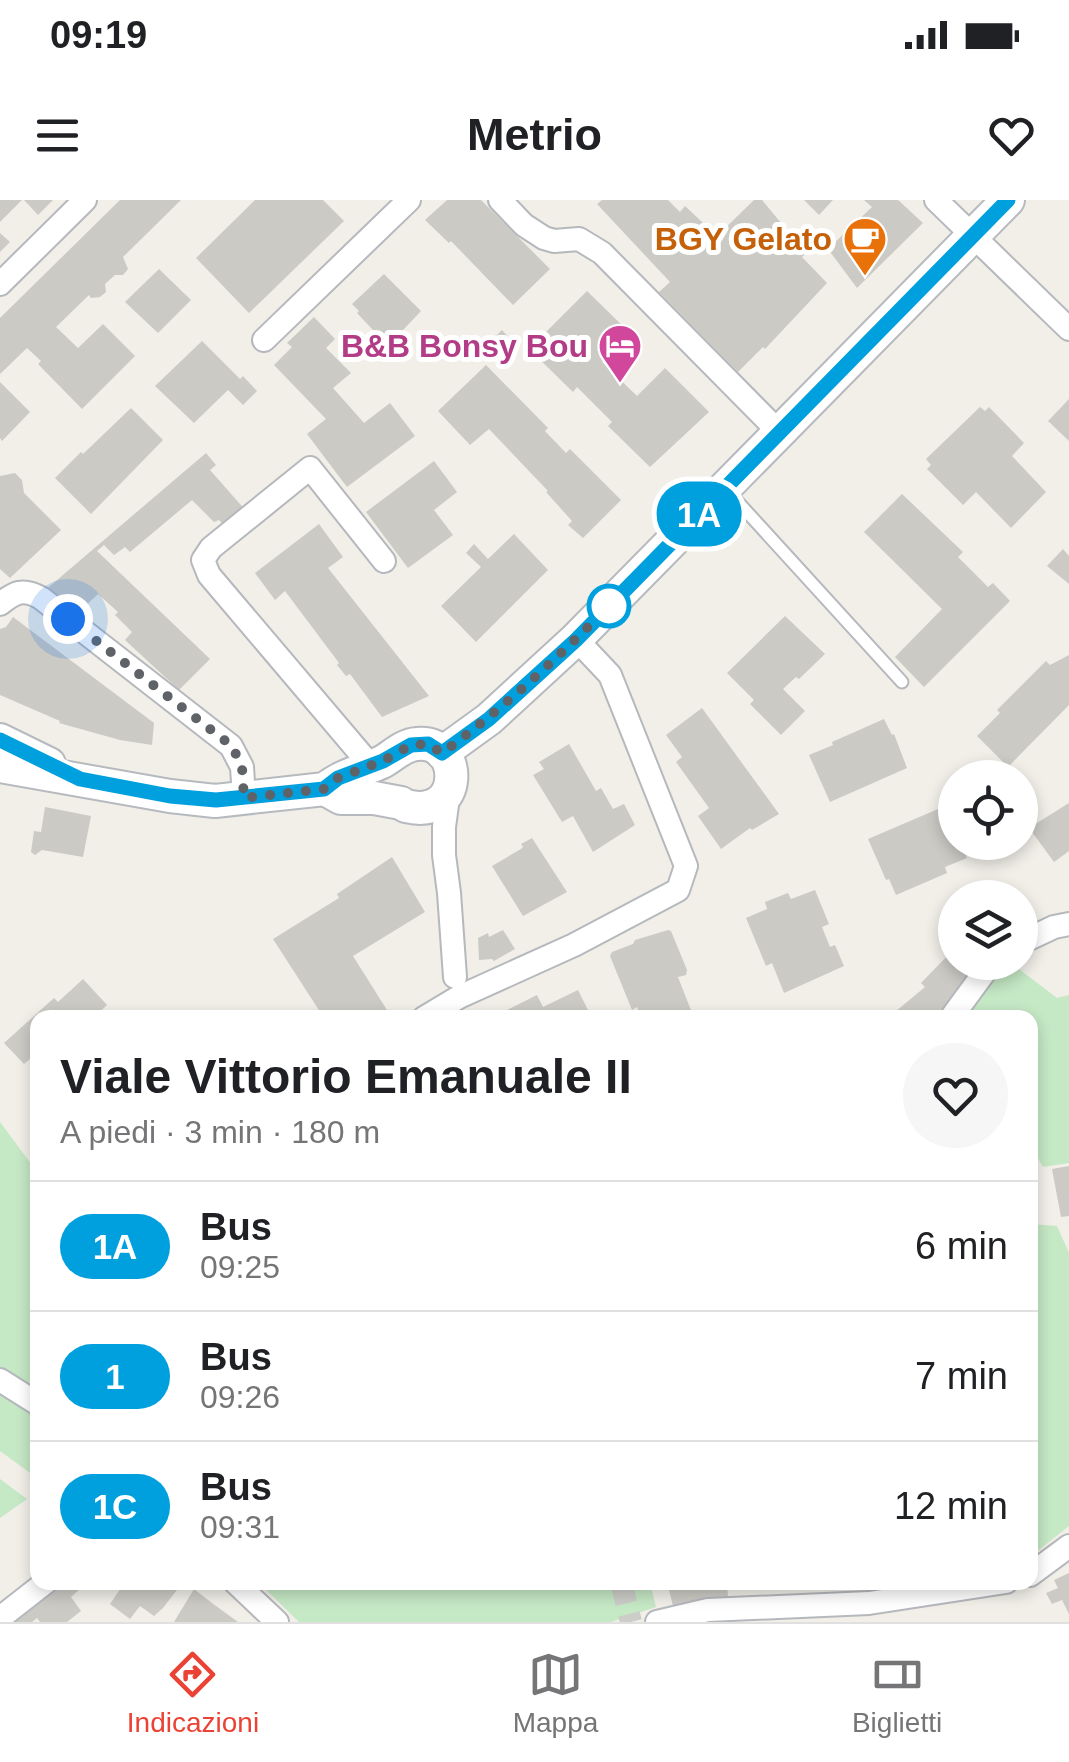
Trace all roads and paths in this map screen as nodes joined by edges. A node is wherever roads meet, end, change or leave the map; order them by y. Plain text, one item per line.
1 (85, 200) edge
2 (409, 200) edge
3 (500, 200) edge
4 (936, 200) edge
5 (1008, 200) edge
6 (973, 234) junction
7 (0, 284) edge
8 (1069, 329) edge
9 (264, 340) dead end
10 (779, 432) junction
11 (725, 488) junction
12 (384, 561) dead end
13 (0, 604) edge
14 (576, 640) junction
15 (902, 682) dead end
16 (0, 740) edge
17 (442, 753) junction
18 (384, 760) junction
19 (0, 766) edge
20 (80, 779) junction
21 (324, 789) junction
22 (450, 790) junction
23 (244, 798) junction
24 (404, 805) junction
25 (444, 856) junction
26 (1069, 924) edge
27 (1038, 935) edge
28 (455, 977) dead end
29 (979, 980) edge
30 (437, 1010) edge
31 (957, 1010) edge
32 (0, 1380) edge
33 (30, 1399) edge
34 (1069, 1546) edge
35 (1038, 1568) edge
36 (36, 1590) edge
37 (243, 1590) edge
38 (954, 1590) edge
39 (0, 1618) edge
40 (277, 1622) edge
41 (656, 1622) edge

1 - 7 street
2 - 9 street
3 - 10 street
4 - 6 street
5 - 6 street
6 - 8 street
6 - 10 street
10 - 11 street
11 - 14 street
11 - 15 lane
12 - 18 street
13 - 23 street
14 - 17 street
14 - 30 street
16 - 20 street
17 - 18 street
17 - 22 street
18 - 21 street
18 - 24 street
19 - 20 street
20 - 23 street
21 - 23 street
21 - 24 street
22 - 24 street
22 - 25 street
24 - 25 street
25 - 28 street
26 - 27 street
29 - 31 street
32 - 33 street
34 - 35 street
36 - 39 street
37 - 40 street
38 - 41 street

